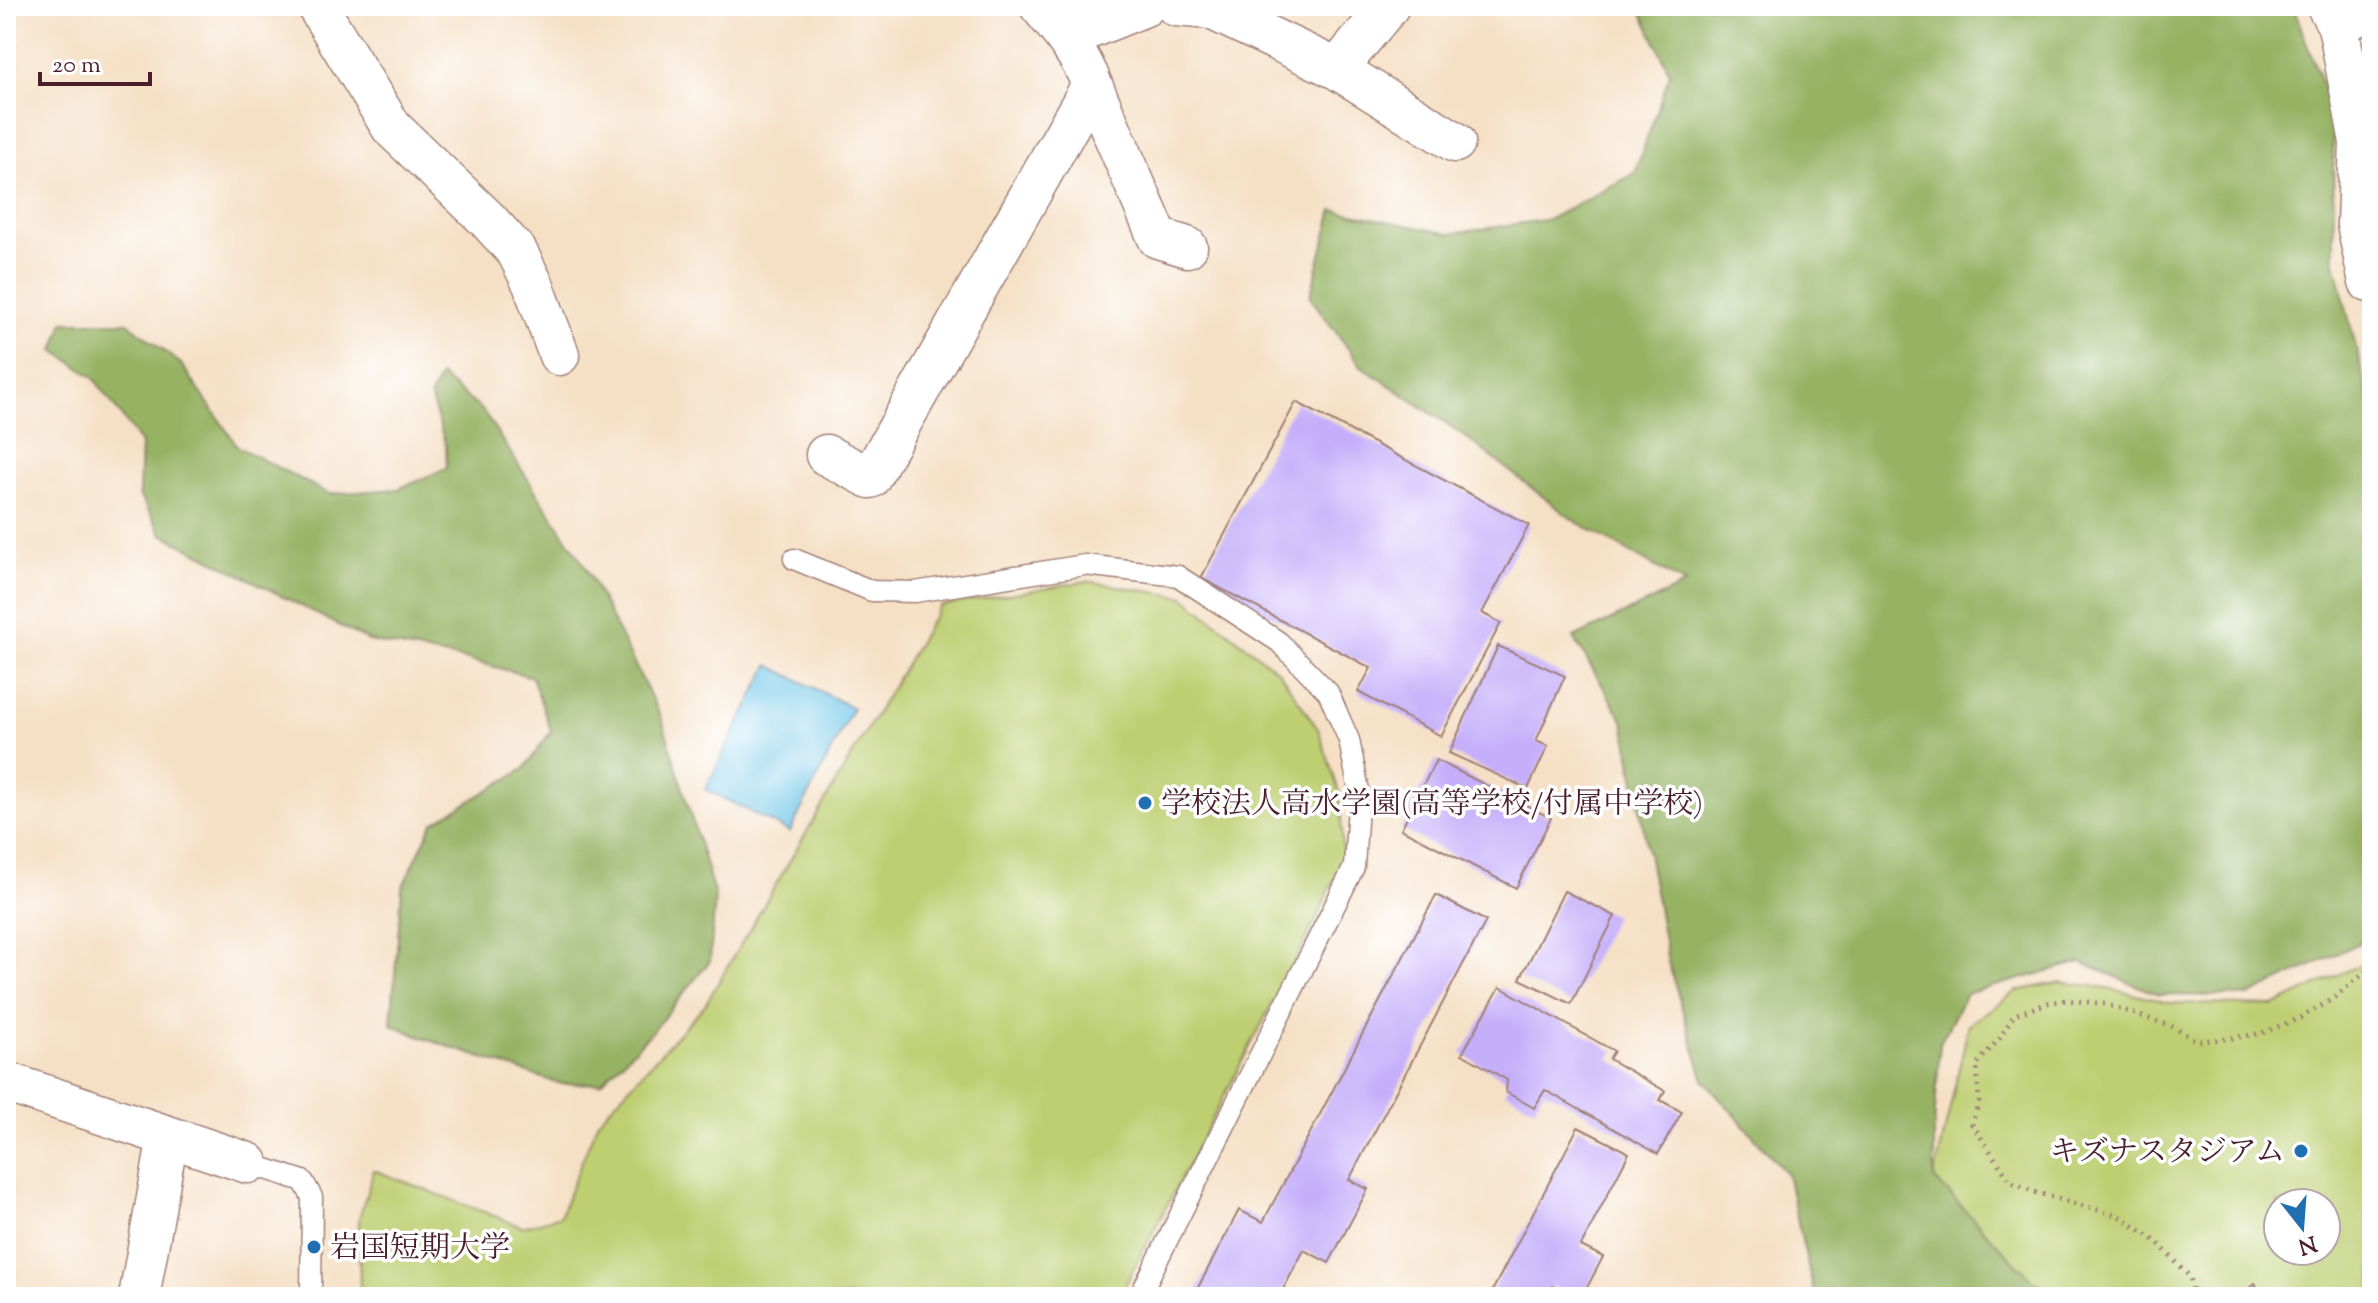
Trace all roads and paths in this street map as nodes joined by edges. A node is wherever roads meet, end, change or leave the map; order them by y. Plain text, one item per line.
1 (317, 6) edge
2 (1040, 6) edge
3 (1145, 6) edge
4 (1176, 6) edge
5 (1389, 6) edge
6 (2346, 13) edge
7 (1066, 38) junction
8 (1337, 69) junction
9 (1092, 85) junction
10 (1455, 142) dead end
11 (1187, 247) dead end
12 (2372, 282) edge
13 (559, 355) dead end
14 (826, 455) dead end
15 (794, 559) dead end
16 (2372, 967) edge
17 (6, 1082) edge
18 (168, 1137) junction
19 (248, 1163) joint
20 (139, 1297) edge
21 (311, 1297) edge
22 (1139, 1297) edge
23 (2194, 1297) edge

1 - 13 street
2 - 7 street
3 - 7 street
4 - 8 street
5 - 8 street
6 - 12 street
7 - 9 street
8 - 10 street
9 - 11 street
9 - 14 street
15 - 22 lane
16 - 23 path
17 - 18 street
18 - 19 street
18 - 20 street
19 - 21 lane

